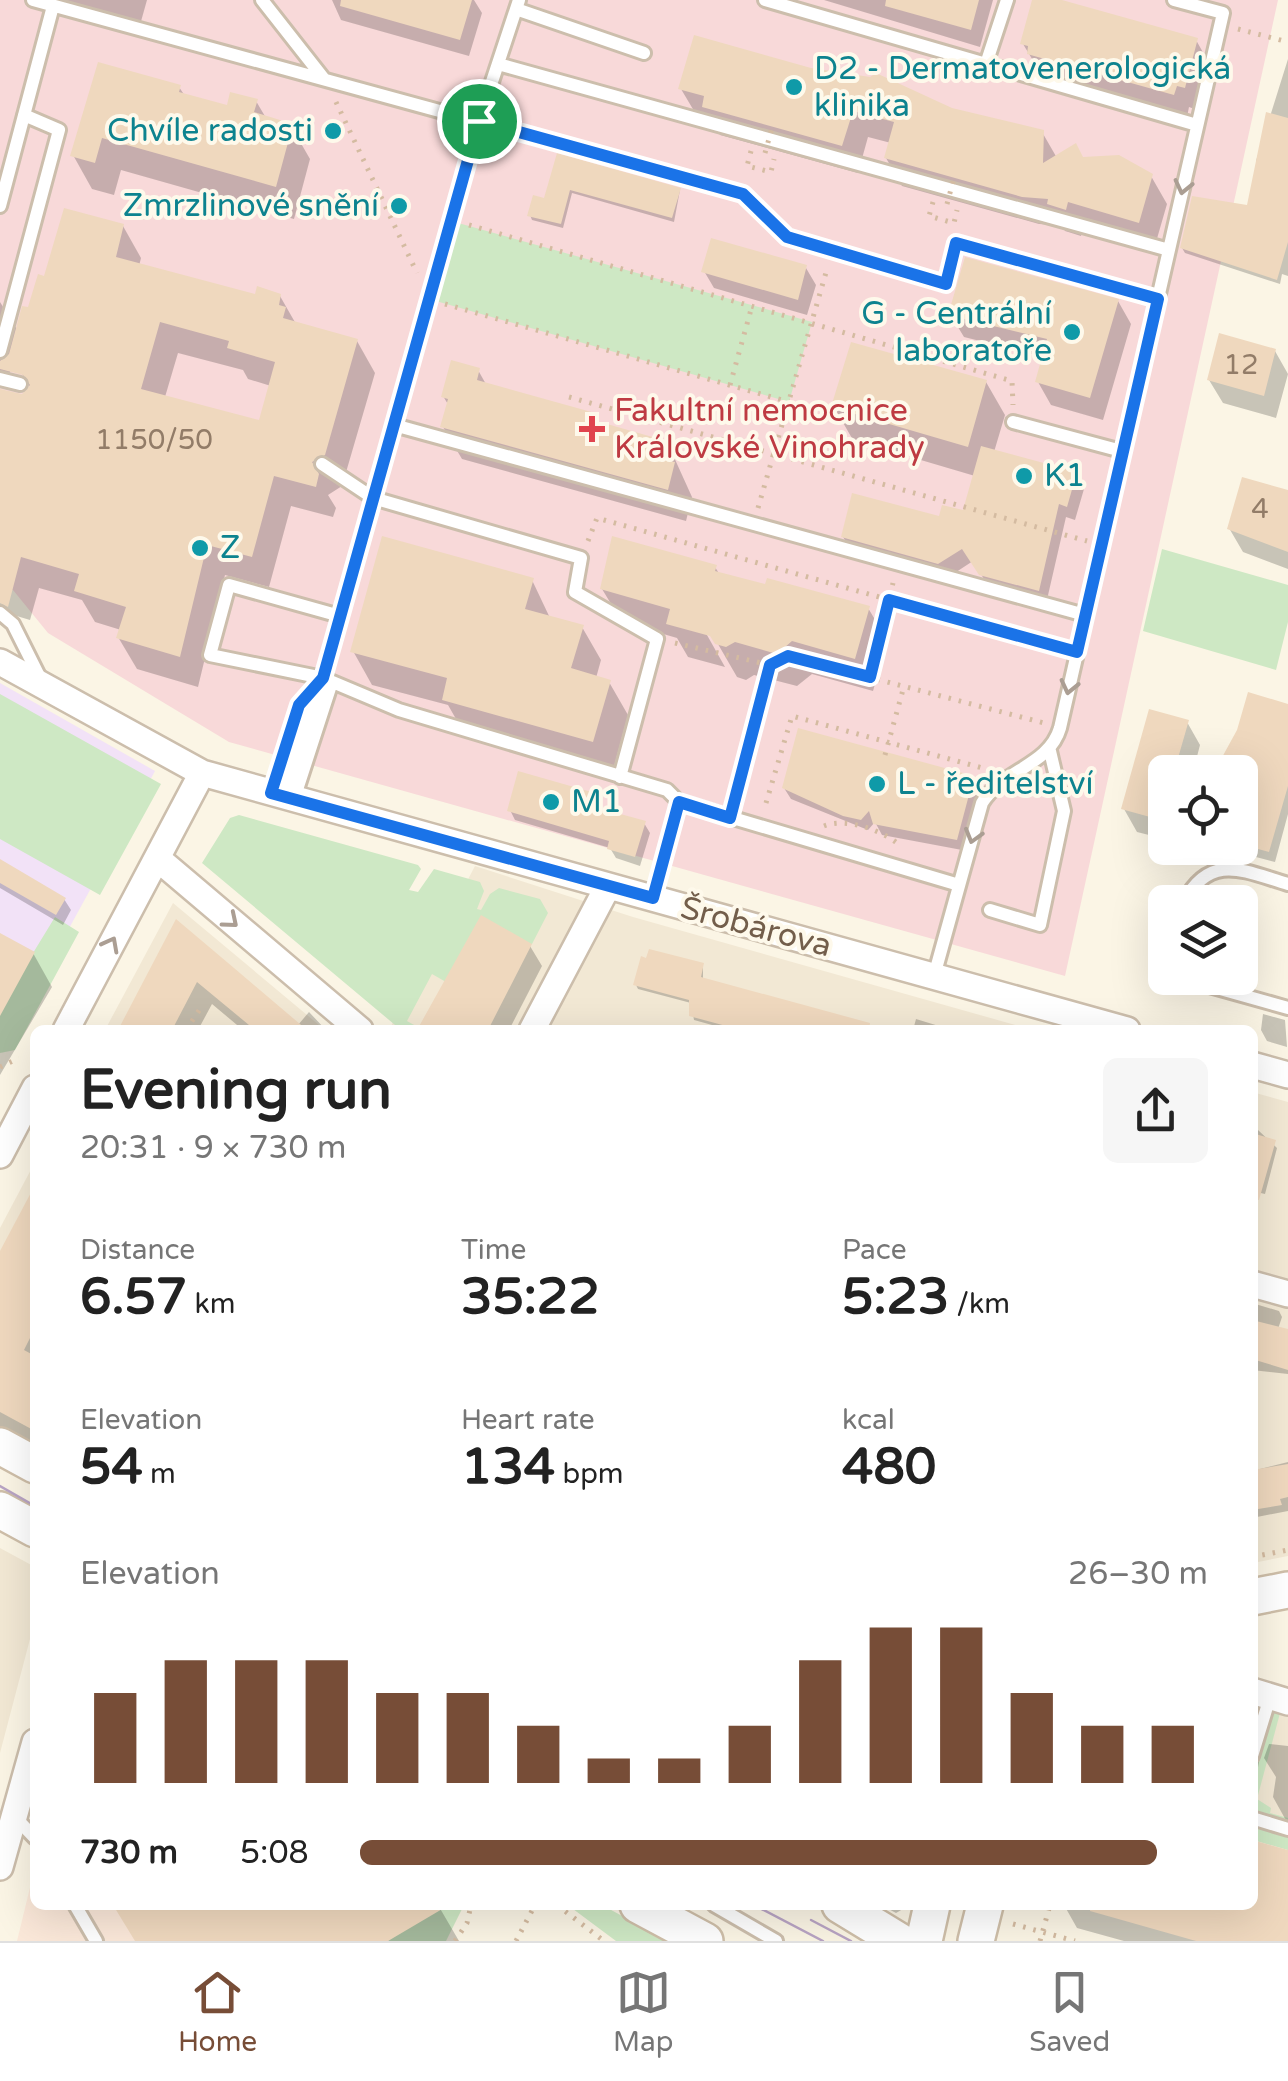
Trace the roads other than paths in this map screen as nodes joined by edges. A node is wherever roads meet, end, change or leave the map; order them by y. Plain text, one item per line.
1 (32, 0) edge
2 (262, 0) edge
3 (765, 0) edge
4 (1007, 0) edge
5 (1174, 0) edge
6 (518, 4) edge
7 (54, 6) junction
8 (644, 53) dead end
9 (498, 64) junction
10 (986, 64) junction
11 (324, 79) junction
12 (24, 115) junction
13 (479, 121) junction
14 (1198, 124) junction
15 (0, 206) edge
16 (1168, 250) junction
17 (1158, 299) junction
18 (0, 350) edge
19 (0, 379) edge
20 (20, 384) dead end
21 (1013, 422) road end
22 (394, 425) junction
23 (1114, 448) dead end
24 (322, 464) dead end
25 (373, 498) junction
26 (0, 613) edge
27 (1085, 615) junction
28 (340, 616) junction
29 (0, 662) edge
30 (328, 680) junction
31 (44, 686) junction
32 (1050, 751) junction
33 (202, 773) junction
34 (620, 777) junction
35 (283, 796) junction
36 (679, 802) junction
37 (157, 858) junction
38 (1288, 884) edge
39 (959, 885) junction
40 (1194, 885) edge
41 (608, 886) junction
42 (653, 898) junction
43 (990, 910) dead end
44 (934, 976) junction
45 (1242, 995) edge
46 (1288, 1008) edge
47 (69, 1025) edge
48 (354, 1025) edge
49 (535, 1025) edge
50 (1109, 1025) edge
51 (1258, 1067) edge
52 (1288, 1075) edge
53 (30, 1093) edge
54 (9, 1115) edge
55 (0, 1155) edge
56 (1258, 1286) edge
57 (1288, 1294) edge
58 (0, 1446) edge
59 (30, 1463) edge
60 (0, 1510) edge
61 (30, 1526) edge
62 (1288, 1590) edge
63 (1258, 1597) edge
64 (1270, 1697) edge
65 (1258, 1736) edge
66 (30, 1764) edge
67 (14, 1816) junction
68 (1258, 1820) edge
69 (1288, 1829) edge
70 (30, 1833) edge
71 (0, 1867) edge
72 (79, 1910) edge
73 (647, 1910) edge
74 (723, 1910) edge
75 (848, 1910) edge
76 (931, 1910) edge
77 (999, 1914) edge
78 (96, 1941) edge
79 (705, 1941) edge
80 (776, 1941) edge
81 (899, 1941) edge
82 (924, 1941) edge
83 (976, 1941) edge

1 - 7 lane
2 - 11 lane
3 - 10 lane
4 - 10 lane
5 - 14 lane
6 - 8 lane
6 - 9 lane
7 - 11 lane
7 - 12 lane
9 - 13 lane
9 - 16 lane
10 - 14 lane
11 - 13 lane
12 - 15 lane
12 - 18 lane
13 - 17 lane
13 - 22 lane
14 -> 16 lane
16 - 17 lane
17 - 27 lane
19 - 20 lane
21 - 23 lane
22 - 25 lane
22 - 27 lane
24 - 25 lane
25 - 28 lane
25 - 34 lane
26 - 31 lane
27 -> 32 lane
28 - 30 lane
28 - 30 lane
29 - 31 street, Šrobárova
30 - 34 lane
30 - 35 lane
30 - 35 lane
31 - 33 street, Šrobárova
32 -> 39 lane
32 - 43 lane
33 - 35 street, Šrobárova
33 - 37 street
34 - 36 lane
35 - 41 street, Šrobárova
36 - 39 lane
36 - 42 lane
47 -> 37 street
37 -> 48 street
38 - 40 lane
39 - 44 lane
41 - 42 street, Šrobárova
41 - 49 street
42 - 44 street, Šrobárova
44 - 50 street, Šrobárova
45 - 46 lane
51 - 52 street
53 - 54 street
54 - 55 street
56 - 57 street
58 - 59 main road
60 - 61 main road
62 - 63 main road
64 - 65 lane
66 - 67 street
67 - 70 lane
67 - 71 street
68 - 69 lane
72 - 78 lane
73 - 79 main road
74 - 80 lane
75 - 81 main road
76 - 82 main road
77 - 83 main road

